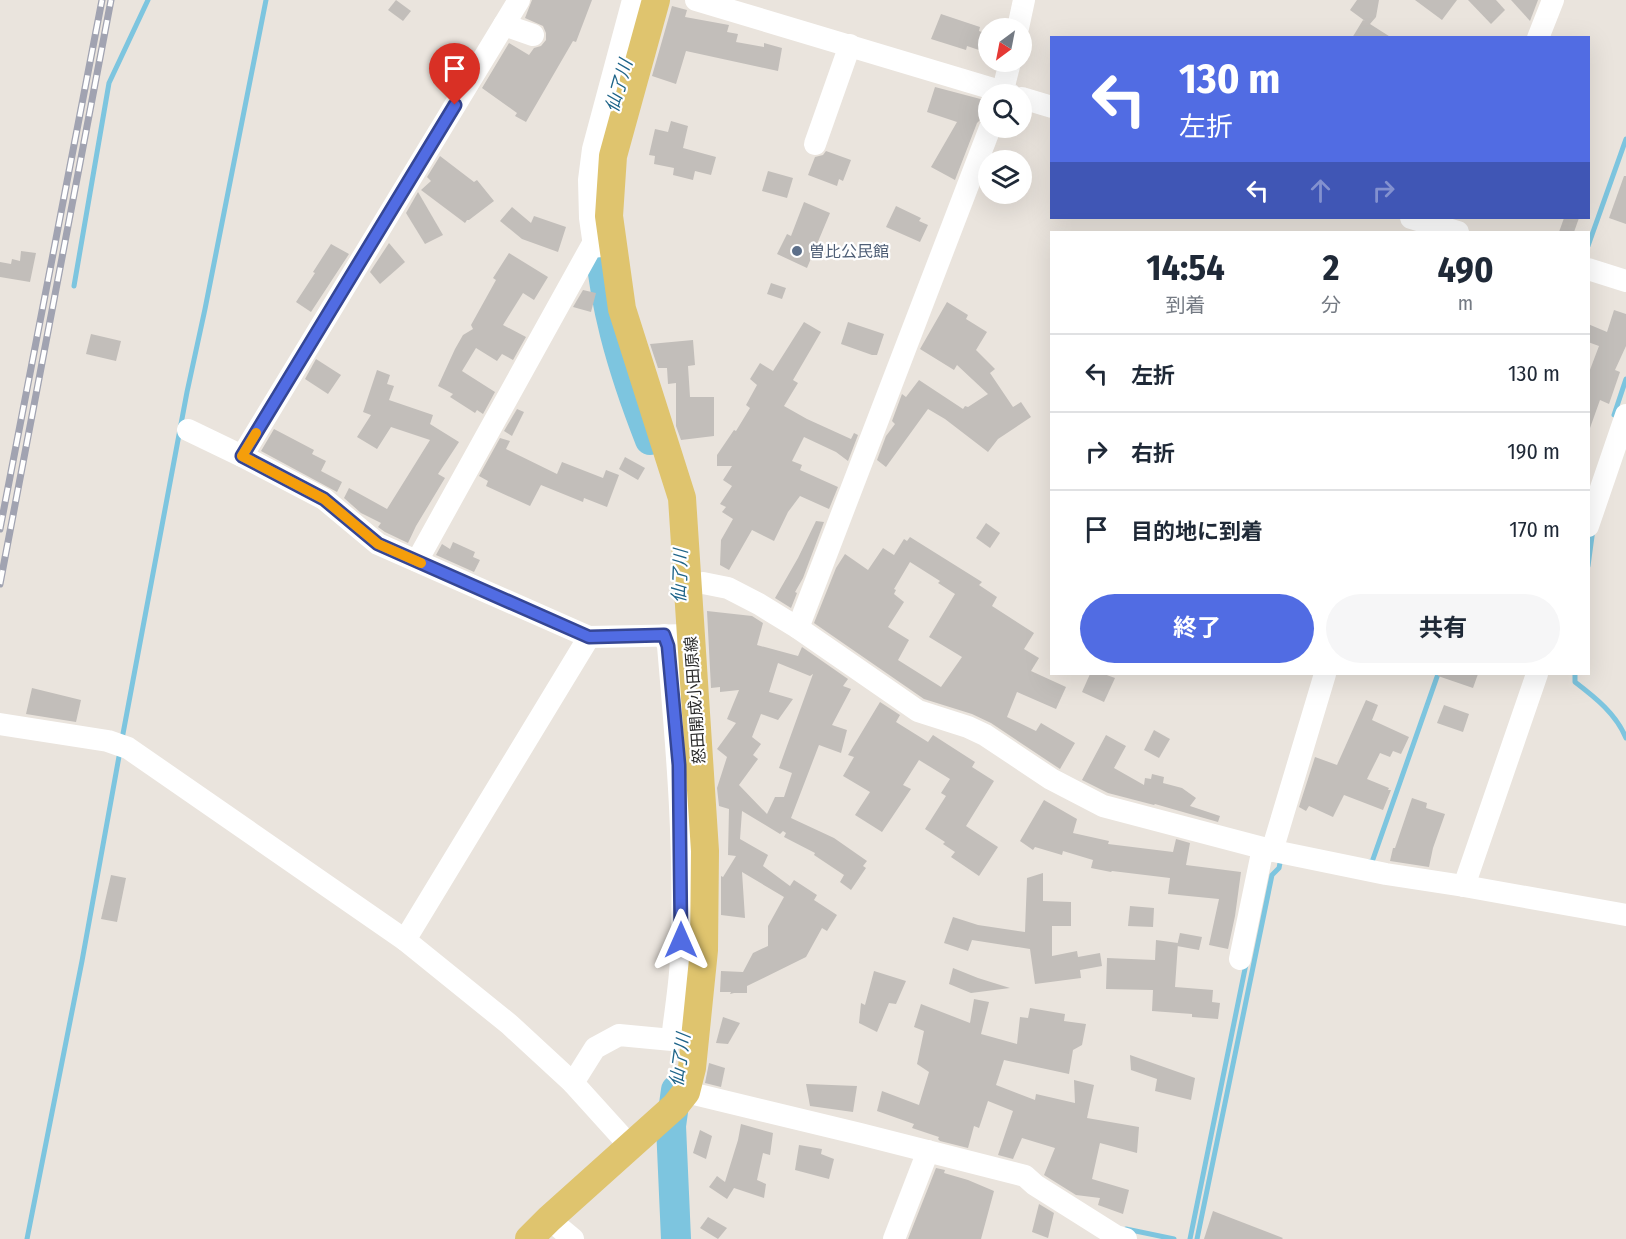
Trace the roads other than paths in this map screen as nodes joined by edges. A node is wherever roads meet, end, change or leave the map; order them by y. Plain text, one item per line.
1 (519, 0) edge
2 (633, 0) edge
3 (656, 0) edge
4 (696, 0) edge
5 (1024, 0) edge
6 (1553, 0) edge
7 (743, 6) edge
8 (1020, 18) edge
9 (504, 25) junction
10 (533, 35) dead end
11 (1539, 36) edge
12 (850, 45) junction
13 (978, 85) edge
14 (1032, 101) edge
15 (1050, 106) edge
16 (986, 138) edge
17 (815, 144) dead end
18 (1414, 219) edge
19 (1455, 231) edge
20 (603, 245) junction
21 (1590, 269) edge
22 (1626, 281) edge
23 (1626, 415) edge
24 (188, 430) dead end
25 (242, 456) junction
26 (1591, 520) edge
27 (417, 561) junction
28 (687, 586) junction
29 (798, 628) junction
30 (677, 635) junction
31 (589, 637) junction
32 (1325, 675) edge
33 (1537, 675) edge
34 (0, 724) edge
35 (1270, 850) junction
36 (1464, 886) junction
37 (1626, 915) edge
38 (405, 940) junction
39 (1240, 960) dead end
40 (573, 1083) junction
41 (686, 1092) junction
42 (630, 1146) junction
43 (928, 1151) junction
44 (549, 1219) junction
45 (1113, 1233) edge
46 (529, 1239) edge
47 (573, 1239) edge
48 (894, 1239) edge

1 - 9 street
2 - 20 street
3 - 20 main road, 怒田開成小田原線
4 - 7 street
5 - 8 street
6 - 11 street
7 - 12 street
9 - 10 street
9 - 25 street
12 - 13 street
12 - 17 street
14 - 15 street
16 - 29 street
18 - 19 street
20 - 27 street
20 - 28 main road, 怒田開成小田原線
21 - 22 street
23 - 26 street
24 - 25 street
25 - 27 street
27 - 31 street
28 - 29 street
28 - 30 main road, 怒田開成小田原線
29 - 35 street
30 - 31 street
30 - 40 street
30 - 41 main road, 怒田開成小田原線
31 - 38 street
32 - 35 street
33 - 36 street
34 - 38 street
35 - 36 street
35 - 39 street
36 - 37 street
38 - 40 street
40 - 42 street
41 - 42 main road, 怒田開成小田原線
41 - 43 street
42 - 44 main road, 怒田開成小田原線
43 - 45 street
43 - 48 street
44 - 46 main road, 怒田開成小田原線
44 - 47 street

